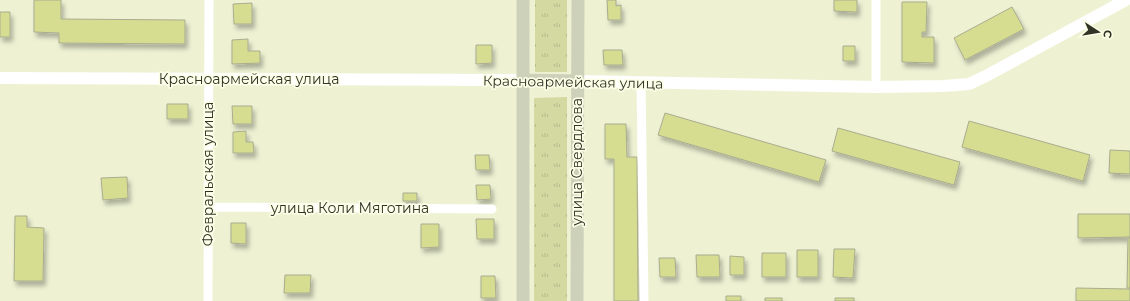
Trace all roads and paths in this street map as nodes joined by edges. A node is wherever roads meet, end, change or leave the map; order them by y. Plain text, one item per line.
1 (209, 0) edge
2 (524, 0) edge
3 (578, 0) edge
4 (876, 0) edge
5 (1126, 0) edge
6 (0, 78) edge
7 (209, 78) junction
8 (524, 80) junction
9 (578, 81) junction
10 (641, 82) junction
11 (876, 87) junction
12 (208, 207) junction
13 (492, 209) dead end
14 (208, 301) edge
15 (523, 301) edge
16 (577, 301) edge
17 (644, 301) edge

1 - 7 street, Февральская улица
2 - 8 main road
3 - 9 main road, улица Свердлова
4 - 11 street
5 - 11 street, Красноармейская улица
6 - 7 street, Красноармейская улица
7 - 8 street, Красноармейская улица
7 - 12 street, Февральская улица
8 - 9 main road, Красноармейская улица
8 - 15 main road
9 - 10 street, Красноармейская улица
9 - 16 main road, улица Свердлова
10 - 11 street, Красноармейская улица
10 - 17 street
12 - 13 street, улица Коли Мяготина
12 - 14 street, Февральская улица

